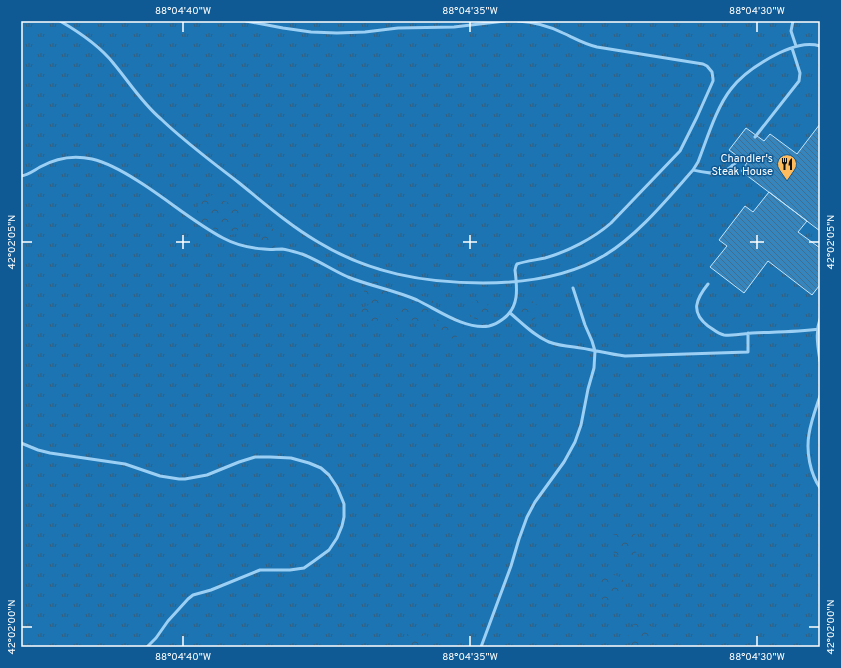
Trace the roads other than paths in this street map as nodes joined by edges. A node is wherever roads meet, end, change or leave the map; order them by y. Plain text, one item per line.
1 (60, 21) edge
2 (246, 21) edge
3 (505, 21) edge
4 (518, 21) edge
5 (792, 21) edge
6 (796, 46) junction
7 (820, 46) edge
8 (792, 48) junction
9 (756, 138) dead end
10 (741, 156) dead end
11 (693, 170) junction
12 (21, 176) edge
13 (516, 283) junction
14 (708, 284) dead end
15 (573, 288) dead end
16 (510, 313) junction
17 (820, 319) edge
18 (819, 329) edge
19 (748, 333) junction
20 (595, 351) junction
21 (820, 361) edge
22 (820, 396) edge
23 (21, 444) edge
24 (820, 488) edge
25 (147, 647) edge
26 (481, 647) edge

1 - 13 lane
2 - 3 lane
4 - 13 lane
5 - 6 lane
6 - 7 lane
6 - 8 lane
8 - 9 lane
8 - 11 lane
10 - 11 lane
11 - 13 lane
12 - 16 lane
13 - 16 lane
14 - 19 lane
15 - 20 lane
16 - 20 lane
17 - 18 lane
18 - 19 lane
18 - 21 lane
19 - 20 lane
20 - 26 lane
22 - 24 lane
23 - 25 lane

